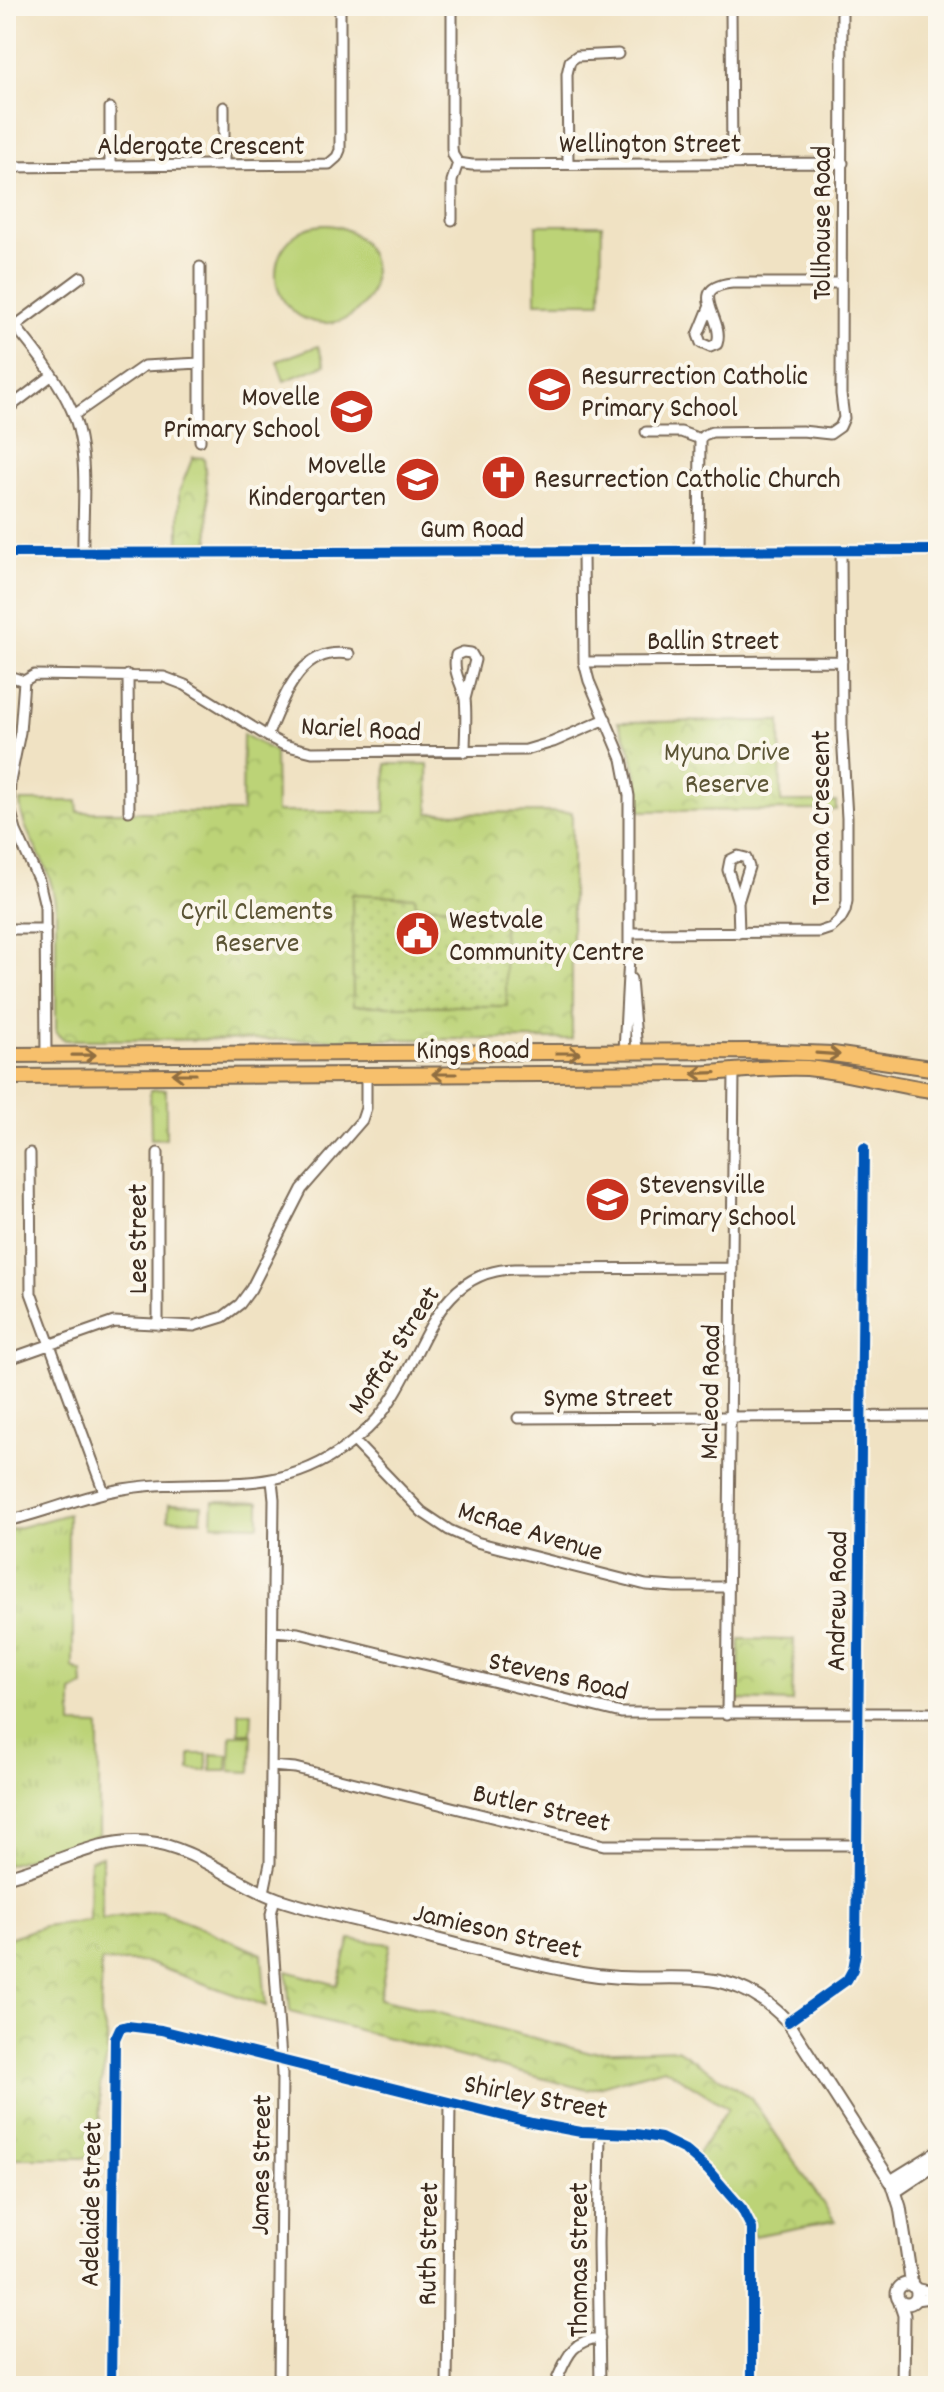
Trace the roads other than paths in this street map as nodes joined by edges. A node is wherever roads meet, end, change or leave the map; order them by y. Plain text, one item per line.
1 (340, 6) edge
2 (452, 6) edge
3 (731, 6) edge
4 (842, 6) edge
5 (618, 54) dead end
6 (224, 107) dead end
7 (110, 108) dead end
8 (458, 163) junction
9 (732, 163) junction
10 (843, 163) junction
11 (568, 164) junction
12 (224, 165) junction
13 (110, 166) junction
14 (6, 167) edge
15 (452, 220) dead end
16 (200, 267) dead end
17 (81, 277) dead end
18 (841, 283) junction
19 (709, 308) dead end
20 (6, 315) edge
21 (15, 326) junction
22 (200, 363) junction
23 (51, 376) junction
24 (6, 410) edge
25 (74, 415) junction
26 (646, 432) dead end
27 (700, 439) junction
28 (200, 441) dead end
29 (841, 550) junction
30 (938, 550) edge
31 (583, 551) junction
32 (699, 551) junction
33 (6, 553) edge
34 (83, 553) junction
35 (349, 654) dead end
36 (842, 661) junction
37 (584, 662) junction
38 (6, 675) edge
39 (128, 675) junction
40 (24, 681) junction
41 (465, 699) dead end
42 (606, 719) junction
43 (267, 736) junction
44 (465, 752) junction
45 (8, 805) edge
46 (129, 811) dead end
47 (738, 902) dead end
48 (6, 929) edge
49 (46, 929) junction
50 (630, 933) junction
51 (739, 933) junction
52 (630, 1052) junction
53 (365, 1054) junction
54 (6, 1055) edge
55 (46, 1055) junction
56 (938, 1069) edge
57 (734, 1072) junction
58 (632, 1073) junction
59 (366, 1074) junction
60 (47, 1076) junction
61 (6, 1077) edge
62 (938, 1091) edge
63 (864, 1148) dead end
64 (30, 1153) dead end
65 (158, 1153) dead end
66 (732, 1268) junction
67 (158, 1325) junction
68 (49, 1344) junction
69 (6, 1360) edge
70 (861, 1416) junction
71 (938, 1416) edge
72 (730, 1417) junction
73 (518, 1418) dead end
74 (354, 1441) junction
75 (272, 1481) junction
76 (104, 1492) junction
77 (6, 1521) edge
78 (728, 1587) junction
79 (273, 1631) junction
80 (858, 1713) junction
81 (938, 1713) edge
82 (727, 1714) junction
83 (271, 1766) junction
84 (856, 1845) junction
85 (6, 1877) edge
86 (269, 1895) junction
87 (788, 2022) junction
88 (123, 2027) joint
89 (281, 2060) junction
90 (450, 2103) junction
91 (600, 2134) junction
92 (938, 2152) edge
93 (938, 2163) edge
94 (893, 2186) junction
95 (909, 2294) junction
96 (938, 2295) edge
97 (600, 2338) junction
98 (111, 2386) edge
99 (279, 2386) edge
100 (447, 2386) edge
101 (554, 2386) edge
102 (600, 2386) edge
103 (752, 2386) edge
104 (903, 2386) edge

1 - 12 street, Aldergate Crescent
2 - 8 street
3 - 9 street
4 - 10 street, Tollhouse Road
5 - 11 street
6 - 12 street
7 - 13 street
8 - 11 street, Wellington Street
8 - 15 street
9 - 10 street, Wellington Street
9 - 11 street, Wellington Street
10 - 18 street, Tollhouse Road
12 - 13 street, Aldergate Crescent
13 - 14 street, Aldergate Crescent
16 - 22 street
17 - 21 street
18 - 19 street
18 - 27 street, Tollhouse Road
20 - 21 street
21 - 23 street
22 - 25 street
22 - 28 street
23 - 24 street
23 - 25 street
25 - 34 street
26 - 27 street
27 - 32 street
29 - 30 street, Gum Road
29 - 32 street, Gum Road
29 - 36 street, Tarana Crescent
31 - 32 street, Gum Road
31 - 34 street, Gum Road
31 - 37 street
33 - 34 street, Gum Road
35 - 43 street
36 - 37 street, Ballin Street
36 - 51 street, Tarana Crescent
37 - 42 street
38 - 40 street
39 - 40 street, Nariel Road
39 - 43 street, Nariel Road
39 - 46 street
40 - 45 street
41 - 44 street
42 - 44 street, Nariel Road
42 - 50 street
43 - 44 street, Nariel Road
45 - 49 street
47 - 51 street
48 - 49 street
49 - 55 street
50 - 51 street, Tarana Crescent
50 - 52 street
53 -> 52 main road, Kings Road
52 -> 56 main road, Kings Road
52 - 58 main road
55 -> 53 main road, Kings Road
53 - 59 main road
54 - 55 main road, Kings Road
55 - 60 main road
57 -> 58 main road, Kings Road
57 - 62 main road, Kings Road
57 - 66 street, McLeod Road
58 -> 59 main road, Kings Road
59 -> 60 main road, Kings Road
59 - 67 street
60 - 61 main road, Kings Road
63 - 70 street, Andrew Road
64 - 68 street
65 - 67 street, Lee Street
66 - 72 street, McLeod Road
66 - 74 street, Moffat Street
67 - 68 street
68 - 69 street
68 - 76 street
70 - 71 street, Syme Street
70 - 72 street, Syme Street
70 - 80 street, Andrew Road
72 - 73 street, Syme Street
72 - 78 street, McLeod Road
74 - 75 street, Moffat Street
74 - 78 street, McRae Avenue
75 - 76 street, Moffat Street
75 - 79 street, James Street
76 - 77 street, Moffat Street
78 - 82 street, McLeod Road
79 - 82 street, Stevens Road
79 - 83 street, James Street
80 - 81 street, Stevens Road
80 - 82 street, Stevens Road
80 - 84 street, Andrew Road
83 - 84 street, Butler Street
83 - 86 street, James Street
84 - 87 street, Andrew Road
85 - 86 street, Jamieson Street
86 - 87 street, Jamieson Street
86 - 89 street, James Street
87 - 94 street, Jamieson Street
88 - 89 street, Shirley Street
88 - 98 street, Adelaide Street
89 - 90 street, Shirley Street
89 - 99 street, James Street
90 - 91 street, Shirley Street
90 - 100 street, Ruth Street
91 - 97 street, Thomas Street
91 - 103 street, Shirley Street
92 - 94 street
93 - 94 street
94 - 95 street
95 - 96 street
95 - 104 street
97 - 101 street
97 - 102 street, Thomas Street

